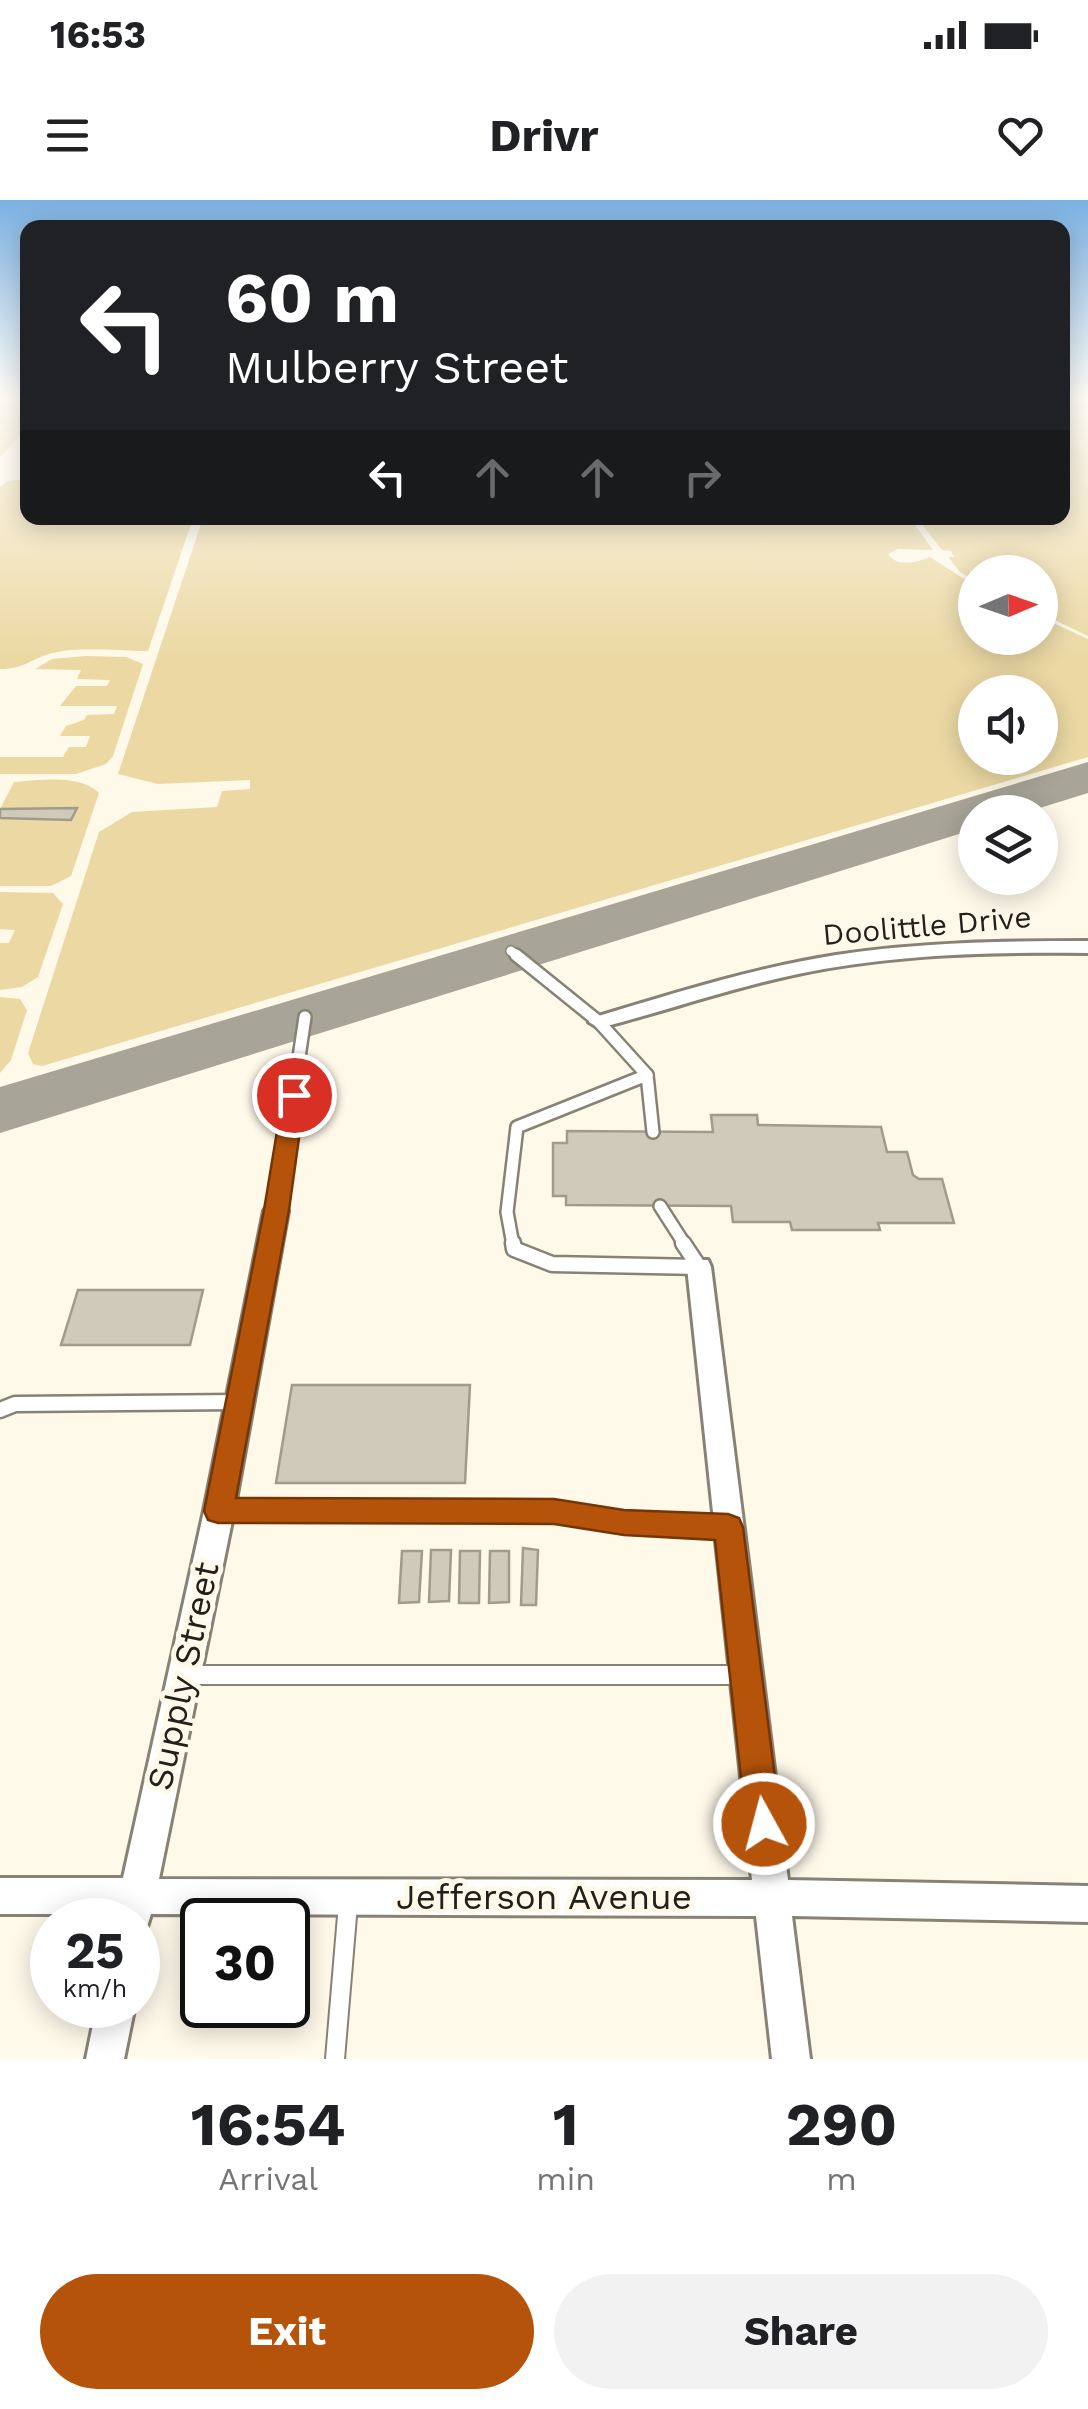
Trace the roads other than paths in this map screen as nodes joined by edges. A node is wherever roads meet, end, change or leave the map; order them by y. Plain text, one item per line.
1 (1088, 947) edge
2 (512, 951) dead end
3 (305, 1017) dead end
4 (598, 1022) junction
5 (646, 1075) junction
6 (652, 1132) dead end
7 (660, 1206) dead end
8 (276, 1210) joint
9 (699, 1266) junction
10 (240, 1402) junction
11 (0, 1410) edge
12 (218, 1511) junction
13 (728, 1527) junction
14 (184, 1675) junction
15 (746, 1675) junction
16 (0, 1896) edge
17 (349, 1896) junction
18 (136, 1898) edge
19 (773, 1898) junction
20 (30, 1899) edge
21 (1088, 1904) edge
22 (160, 1907) edge
23 (111, 2028) edge
24 (105, 2059) edge
25 (335, 2059) edge
26 (791, 2059) edge

1 - 4 street, Doolittle Drive
2 - 4 lane
3 - 8 lane, Supply Street
4 - 5 lane
5 - 6 lane
5 - 9 lane
7 - 9 lane
8 - 10 street, Supply Street
9 - 13 street
10 - 11 lane
10 - 12 street, Supply Street
12 - 13 lane
12 - 14 street, Supply Street
13 - 15 street
14 - 15 lane
14 - 18 street, Supply Street
15 - 19 street
16 - 20 street, Jefferson Avenue
17 - 19 street, Jefferson Avenue
17 - 22 street, Jefferson Avenue
17 - 25 lane
19 - 21 street, Jefferson Avenue
19 - 26 street
23 - 24 street

